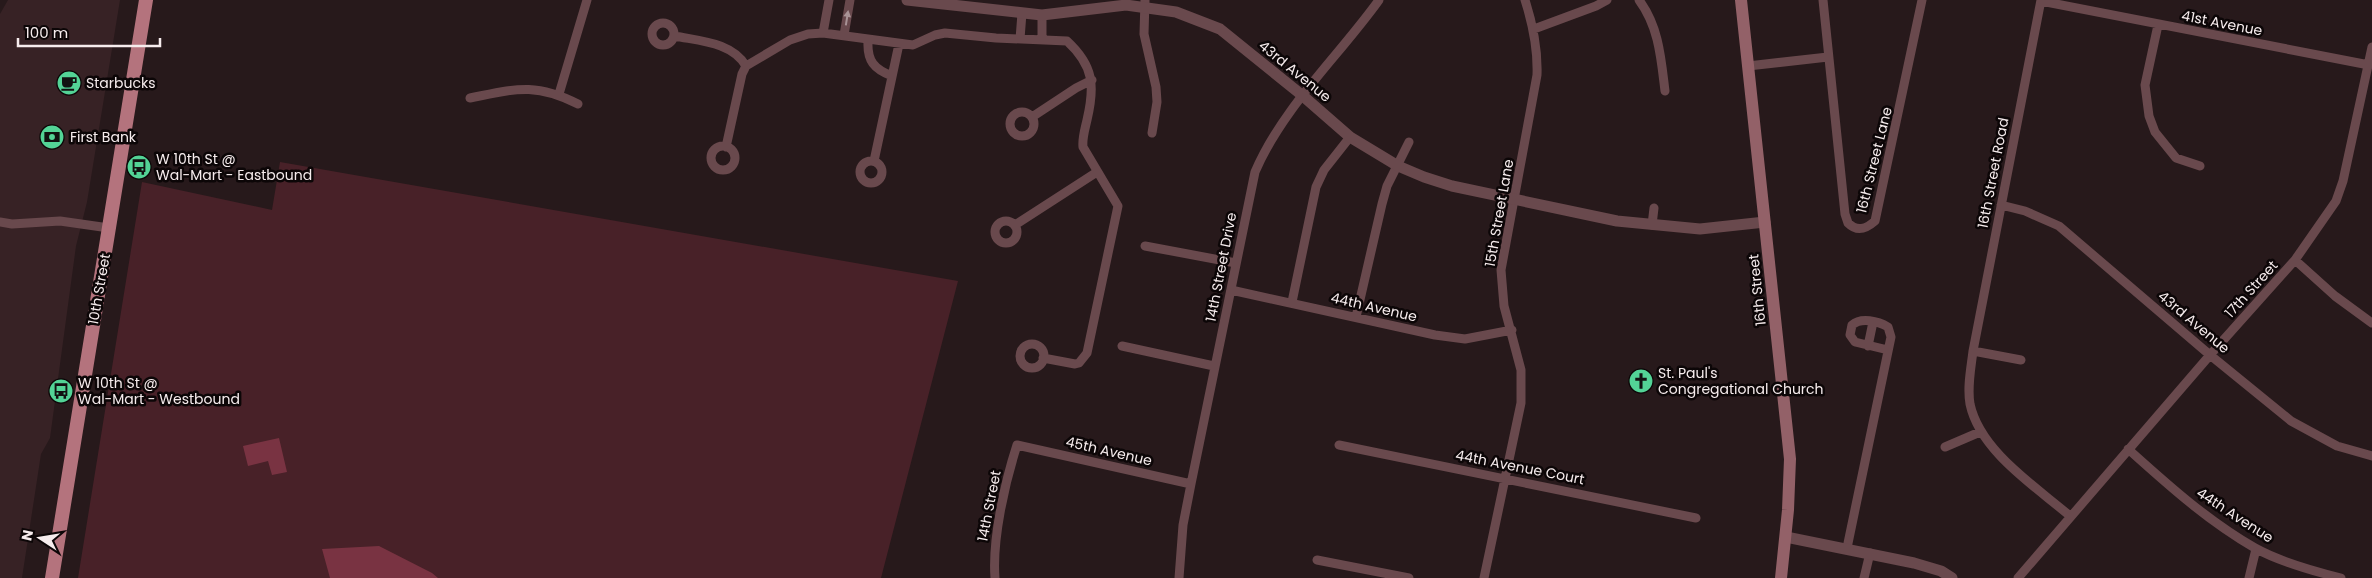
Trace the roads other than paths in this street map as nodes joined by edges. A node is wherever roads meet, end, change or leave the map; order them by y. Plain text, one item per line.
1 (146, 0) edge
2 (587, 0) edge
3 (829, 0) edge
4 (850, 0) edge
5 (907, 0) edge
6 (1379, 0) edge
7 (1525, 0) edge
8 (1606, 0) edge
9 (1639, 0) edge
10 (1741, 0) edge
11 (1823, 0) edge
12 (1922, 0) edge
13 (2041, 1) edge
14 (1144, 3) edge
15 (1022, 14) junction
16 (1042, 14) junction
17 (2158, 25) junction
18 (1534, 29) junction
19 (823, 33) junction
20 (844, 35) junction
21 (674, 36) dead end
22 (1020, 39) junction
23 (1042, 39) junction
24 (868, 41) junction
25 (899, 44) junction
26 (2372, 48) edge
27 (1828, 56) junction
28 (2369, 65) junction
29 (746, 66) junction
30 (1748, 66) junction
31 (892, 76) junction
32 (1092, 80) junction
33 (1665, 91) dead end
34 (559, 94) junction
35 (1303, 96) junction
36 (470, 98) dead end
37 (578, 104) dead end
38 (1032, 118) dead end
39 (1152, 133) dead end
40 (1350, 138) junction
41 (1409, 142) dead end
42 (726, 147) dead end
43 (874, 161) dead end
44 (1398, 166) junction
45 (2200, 166) dead end
46 (1097, 172) junction
47 (1514, 199) junction
48 (2001, 205) junction
49 (1654, 208) dead end
50 (0, 222) edge
51 (1765, 222) junction
52 (1015, 225) dead end
53 (1652, 225) junction
54 (109, 228) junction
55 (1145, 246) dead end
56 (2295, 260) junction
57 (1236, 263) junction
58 (1231, 290) junction
59 (1292, 302) junction
60 (1356, 317) junction
61 (1873, 322) junction
62 (2372, 323) edge
63 (1512, 330) junction
64 (1122, 346) dead end
65 (1868, 346) junction
66 (1888, 350) junction
67 (1973, 351) junction
68 (2210, 355) junction
69 (1043, 358) dead end
70 (2021, 360) dead end
71 (1214, 366) junction
72 (1980, 432) junction
73 (1339, 445) dead end
74 (1021, 446) joint
75 (1945, 447) dead end
76 (2128, 449) junction
77 (2372, 456) edge
78 (1504, 480) junction
79 (1191, 484) junction
80 (2070, 516) junction
81 (1696, 518) dead end
82 (1786, 537) junction
83 (1847, 548) junction
84 (2256, 548) junction
85 (1870, 553) junction
86 (1317, 560) dead end
87 (52, 578) edge
88 (995, 578) edge
89 (1178, 578) edge
90 (1410, 578) edge
91 (1484, 578) edge
92 (1781, 578) edge
93 (1864, 578) edge
94 (1952, 578) edge
95 (2018, 578) edge
96 (2249, 578) edge
97 (2341, 578) edge

1 - 54 main road, 10th Street
2 - 34 street
3 - 19 street
20 -> 4 street
5 - 15 street, 43rd Avenue
6 - 35 street, 14th Street Drive
7 - 18 street, 15th Street Lane
8 - 18 street
9 - 33 street
10 - 30 main road, 16th Street
11 - 27 street, 16th Street Lane
12 - 27 street, 16th Street Lane
13 - 17 street, 41st Avenue
13 - 48 street, 16th Street Road
14 - 16 street, 43rd Avenue
14 - 35 street, 43rd Avenue
14 - 39 street
15 - 16 street, 43rd Avenue
15 - 22 street
16 - 23 street
17 - 28 street, 41st Avenue
17 - 45 street
18 - 47 street, 15th Street Lane
19 - 20 street
19 - 29 street
20 - 24 street
21 - 29 street
22 - 23 street
22 - 25 street
23 - 32 street
24 - 25 street
24 - 31 street
25 - 31 street
26 - 28 street, 17th Street
27 - 30 street
28 - 56 street, 17th Street
29 - 42 street
30 - 51 main road, 16th Street
31 - 43 street
32 - 38 street
32 - 46 street
34 - 36 street
34 - 37 street
35 - 40 street, 43rd Avenue
35 - 57 street, 14th Street Drive
40 - 44 street, 43rd Avenue
40 - 59 street
41 - 44 street
44 - 47 street, 43rd Avenue
44 - 60 street
46 - 52 street
46 - 69 street
47 - 53 street, 43rd Avenue
47 - 63 street, 15th Street Lane
48 - 67 street, 16th Street Road
48 - 68 street, 43rd Avenue
49 - 53 street
50 - 54 street
51 - 53 street, 43rd Avenue
51 - 82 main road, 16th Street
54 - 87 main road, 10th Street
55 - 57 street
56 - 62 street
56 - 68 street, 17th Street
57 - 58 street, 14th Street Drive
58 - 59 street, 44th Avenue
58 - 71 street, 14th Street Drive
59 - 60 street, 44th Avenue
60 - 63 street, 44th Avenue
61 - 65 street
61 - 65 street
61 - 66 street
63 - 78 street, 15th Street Lane
64 - 71 street
65 - 66 street
66 - 83 street
67 - 70 street
67 - 72 street, 16th Street Road
68 - 76 street, 17th Street
68 - 77 street, 43rd Avenue
71 - 79 street, 14th Street Drive
72 - 75 street
72 - 80 street, 16th Street Road
73 - 78 street, 44th Avenue Court
74 - 79 street, 45th Avenue
74 - 88 street, 14th Street
76 - 80 street, 17th Street
76 - 84 street, 44th Avenue
78 - 81 street, 44th Avenue Court
78 - 91 street, 15th Street Lane
79 - 89 street, 14th Street Drive
80 - 95 street, 17th Street
82 - 83 street
82 - 92 main road, 16th Street
83 - 85 street
84 - 96 street
84 - 97 street, 44th Avenue
85 - 93 street
85 - 94 street
86 - 90 street

